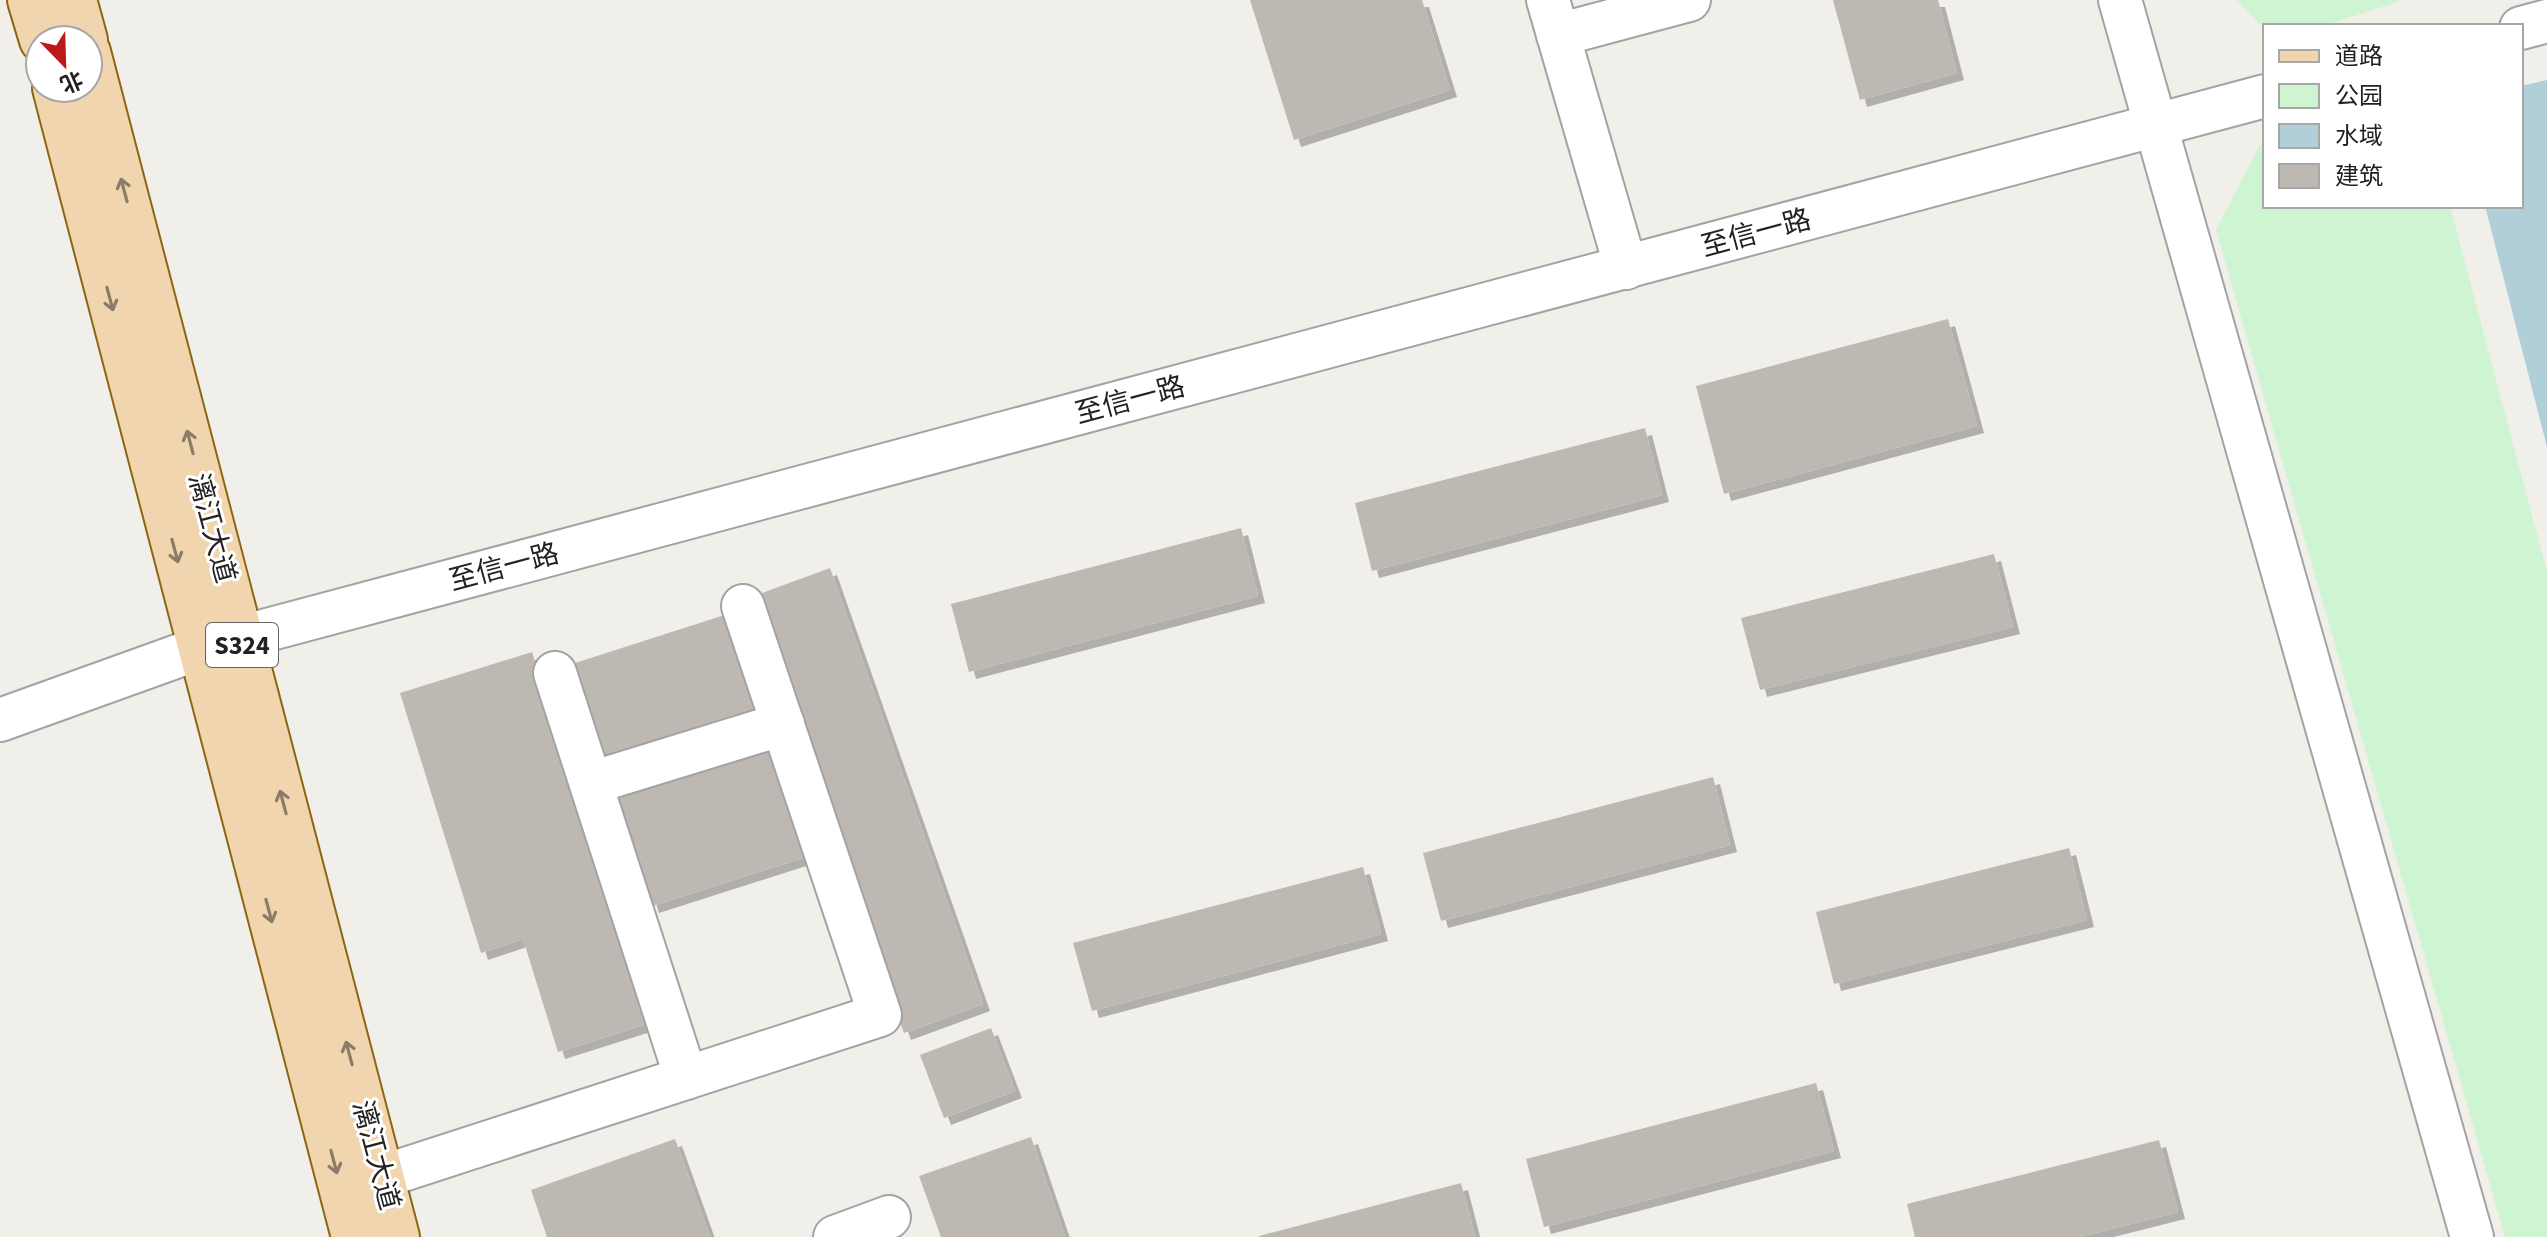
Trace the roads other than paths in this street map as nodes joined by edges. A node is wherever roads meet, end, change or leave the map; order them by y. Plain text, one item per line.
1 (30, 0) edge
2 (1689, 0) edge
3 (2120, 0) edge
4 (1553, 18) edge
5 (2547, 21) edge
6 (37, 24) edge
7 (2523, 27) edge
8 (2263, 97) edge
9 (60, 104) edge
10 (98, 104) edge
11 (2157, 125) junction
12 (1626, 268) junction
13 (743, 606) dead end
14 (220, 643) junction
15 (555, 673) dead end
16 (0, 720) edge
17 (783, 724) junction
18 (591, 783) junction
19 (686, 1078) junction
20 (381, 1177) junction
21 (889, 1217) dead end
22 (354, 1237) edge
23 (397, 1237) edge
24 (835, 1237) edge
25 (2472, 1237) edge

1 - 6 main road
2 - 4 street
3 - 11 street
4 - 12 street
5 - 7 street
8 - 11 street, 至信一路
9 -> 14 main road, S324
14 -> 10 main road, 漓江大道 / S324
11 - 12 street, 至信一路
11 - 25 street
12 - 14 street, 至信一路
13 - 17 street
14 - 16 street, 至信一路
20 -> 14 main road, 漓江大道 / S324
14 -> 22 main road, S324
15 - 18 street
17 - 18 street
17 - 19 street
18 - 19 street
19 - 20 street
20 - 23 main road, 漓江大道 / S324
21 - 24 street

